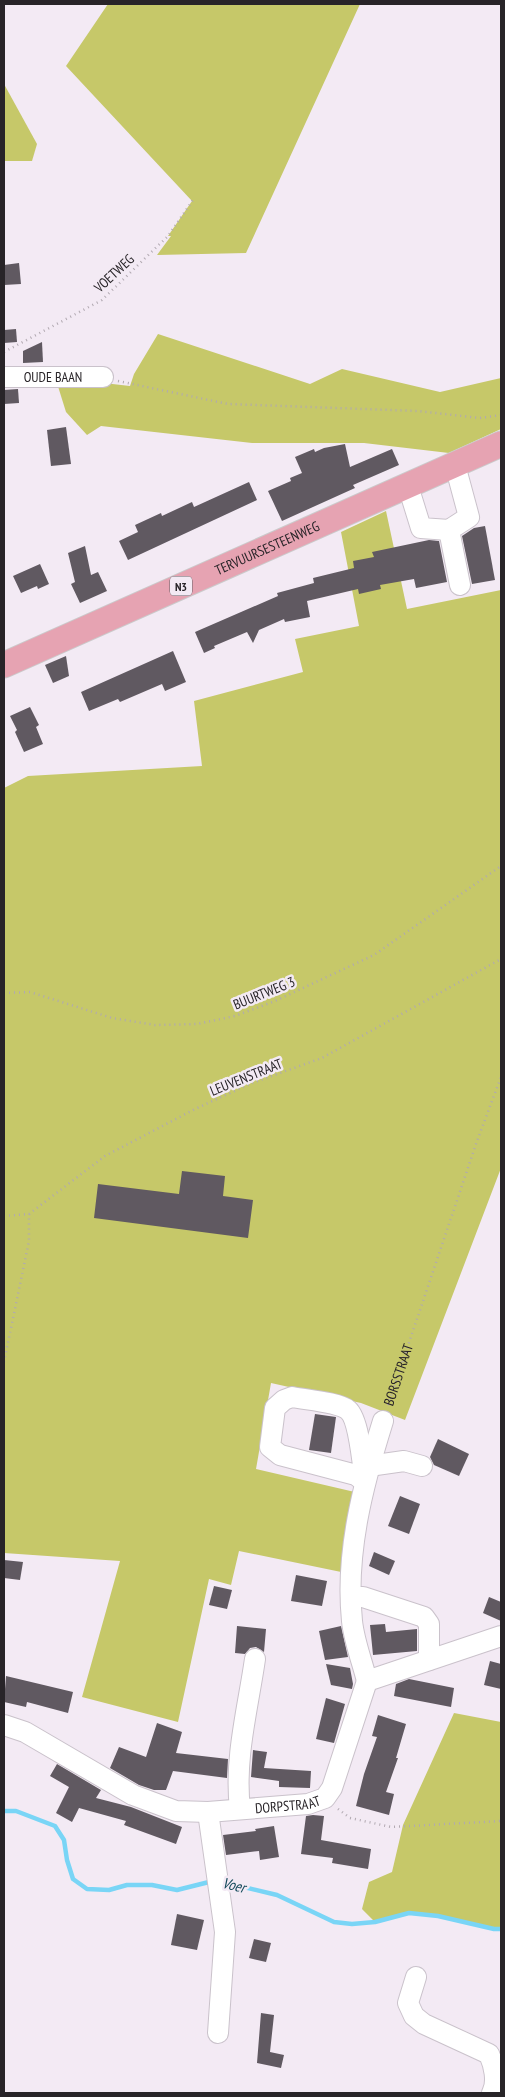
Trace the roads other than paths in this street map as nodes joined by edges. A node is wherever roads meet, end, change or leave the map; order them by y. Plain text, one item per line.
1 (4, 377) edge
2 (103, 377) road end
3 (501, 444) edge
4 (455, 465) junction
5 (408, 486) junction
6 (449, 530) junction
7 (460, 584) dead end
8 (4, 665) edge
9 (383, 1421) road end
10 (422, 1466) dead end
11 (367, 1474) junction
12 (351, 1596) junction
13 (501, 1636) edge
14 (256, 1658) dead end
15 (429, 1660) junction
16 (367, 1681) junction
17 (4, 1725) edge
18 (240, 1809) junction
19 (208, 1812) junction
20 (416, 1977) dead end
21 (218, 2033) dead end
22 (492, 2093) edge

1 - 2 street, OUDE BAAN
3 - 4 main road, TERVUURSESTEENWEG / N3
4 - 5 main road, TERVUURSESTEENWEG / N3
4 - 6 street
5 - 6 street
5 - 8 main road, TERVUURSESTEENWEG / N3
6 - 7 street
9 - 11 street, BORSSTRAAT
10 - 11 street
11 - 11 street
11 - 12 street, BORSSTRAAT
12 - 15 street
12 - 16 street, BORSSTRAAT
13 - 15 street
14 - 18 street
15 - 16 street
16 - 18 street, DORPSTRAAT
17 - 19 street, DORPSTRAAT
18 - 19 street, DORPSTRAAT
19 - 21 street
20 - 22 street

